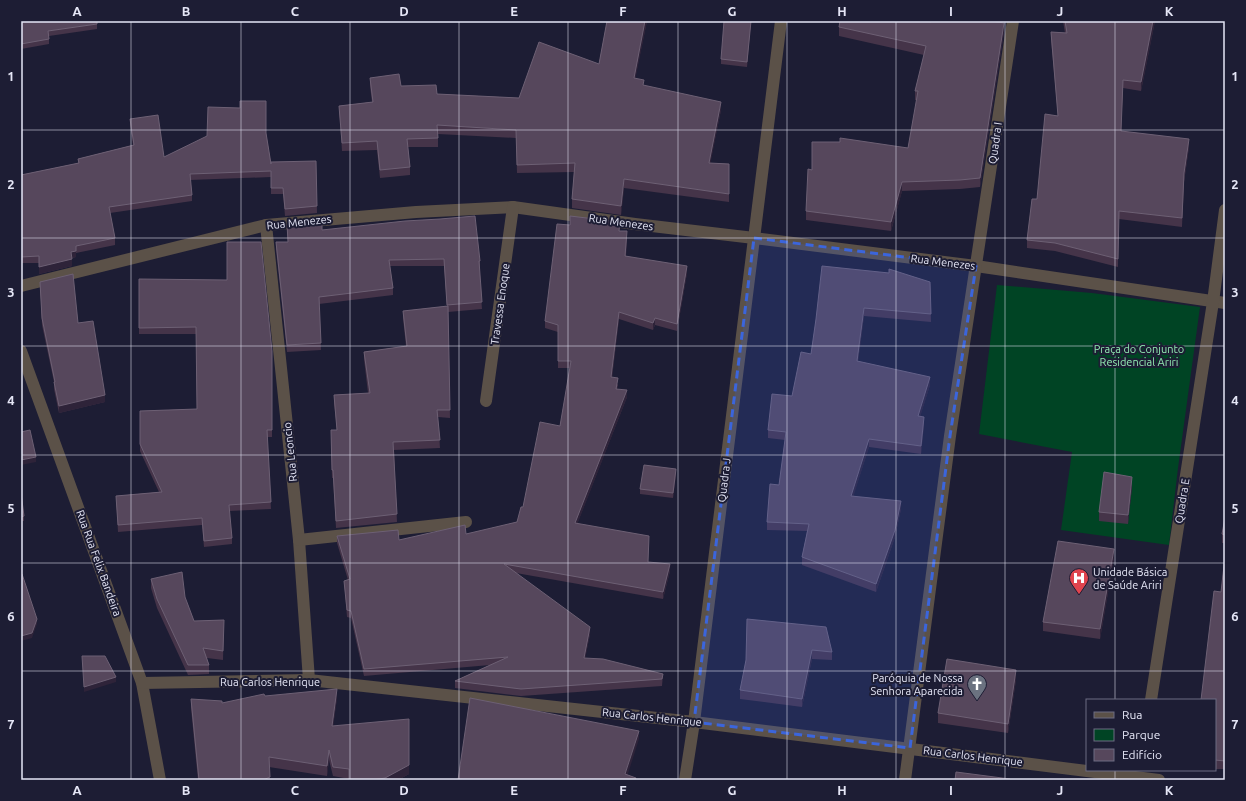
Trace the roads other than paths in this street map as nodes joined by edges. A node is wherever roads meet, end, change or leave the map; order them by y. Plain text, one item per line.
1 (781, 21) edge
2 (1013, 21) edge
3 (513, 206) junction
4 (1225, 210) edge
5 (266, 225) junction
6 (754, 238) junction
7 (976, 266) junction
8 (21, 286) edge
9 (1219, 303) edge
10 (21, 351) edge
11 (486, 401) dead end
12 (466, 522) dead end
13 (299, 540) junction
14 (310, 680) junction
15 (142, 683) junction
16 (1151, 699) edge
17 (694, 722) junction
18 (910, 748) junction
19 (1086, 770) edge
20 (1098, 771) edge
21 (1139, 776) edge
22 (160, 780) edge
23 (685, 780) edge
24 (905, 780) edge
25 (1159, 780) edge

1 - 6 street
2 - 7 street, Quadra I
3 - 5 street, Rua Menezes
3 - 6 street, Rua Menezes
3 - 11 street, Travessa Enoque
4 - 9 street, Quadra E
5 - 8 street, Rua Menezes
5 - 13 street, Rua Leoncio
6 - 7 street, Rua Menezes
6 - 17 street, Quadra J
7 - 9 street, Rua Menezes
7 - 18 street
9 - 16 street, Quadra E
10 - 15 street, Rua Rua Felix Bandeira
12 - 13 street
13 - 14 street, Rua Leoncio
14 - 15 street, Rua Carlos Henrique
14 - 17 street, Rua Carlos Henrique
15 - 22 street, Rua Rua Felix Bandeira
17 - 18 street, Rua Carlos Henrique
17 - 23 street, Quadra J
18 - 19 street, Rua Carlos Henrique
18 - 24 street
20 - 21 street, Rua Carlos Henrique
21 - 25 street, Rua Carlos Henrique

